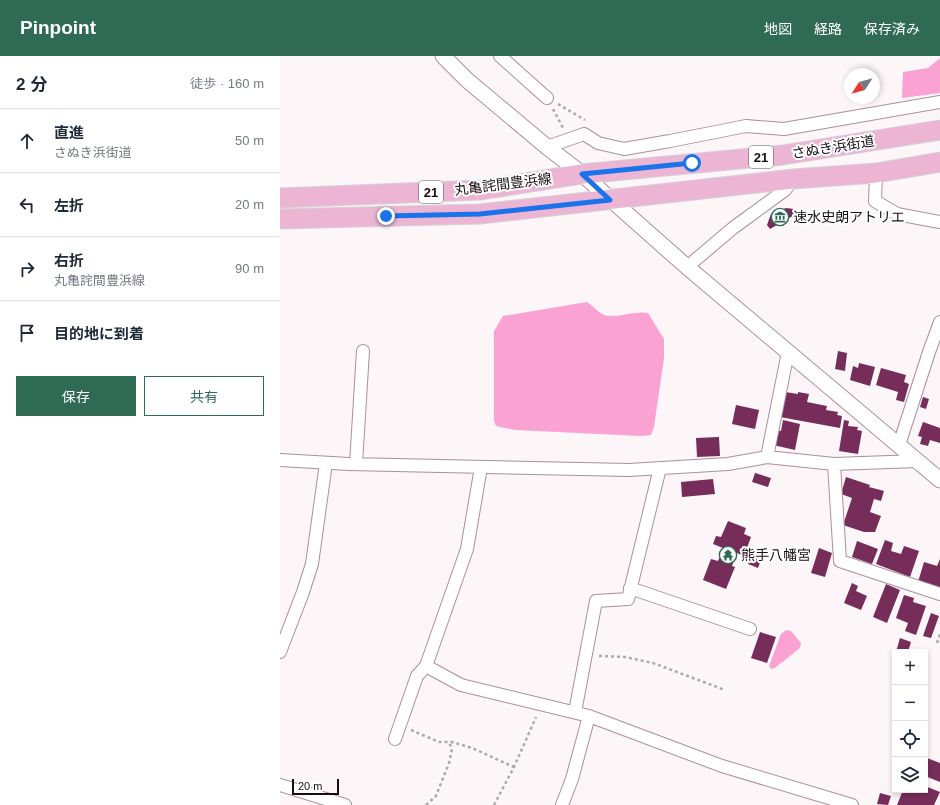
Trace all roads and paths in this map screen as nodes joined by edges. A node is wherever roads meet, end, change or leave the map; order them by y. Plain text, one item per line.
1 (443, 56) edge
2 (500, 56) edge
3 (547, 98) junction
4 (940, 102) edge
5 (586, 121) dead end
6 (940, 130) edge
7 (569, 139) junction
8 (547, 147) junction
9 (940, 162) edge
10 (876, 173) junction
11 (582, 174) junction
12 (793, 179) junction
13 (280, 198) edge
14 (610, 200) junction
15 (280, 218) edge
16 (940, 222) edge
17 (687, 267) junction
18 (939, 329) edge
19 (363, 351) dead end
20 (788, 352) junction
21 (899, 445) junction
22 (767, 457) junction
23 (280, 460) edge
24 (918, 461) junction
25 (326, 463) junction
26 (356, 464) junction
27 (834, 464) junction
28 (481, 467) junction
29 (660, 468) junction
30 (940, 480) edge
31 (630, 588) junction
32 (940, 594) edge
33 (750, 629) dead end
34 (940, 634) edge
35 (937, 643) dead end
36 (280, 652) edge
37 (586, 656) junction
38 (426, 666) junction
39 (725, 690) dead end
40 (542, 704) junction
41 (576, 712) junction
42 (589, 716) junction
43 (400, 725) junction
44 (395, 738) dead end
45 (449, 742) junction
46 (514, 767) junction
47 (280, 785) edge
48 (345, 805) edge
49 (426, 805) edge
50 (494, 805) edge
51 (562, 805) edge
52 (852, 805) edge

1 - 8 street
2 - 3 street
3 - 5 path
3 - 7 path
4 - 7 street
6 - 11 main road, さぬき浜街道 / 21
7 - 8 street
8 - 11 street
9 - 10 main road, さぬき浜街道 / 21
10 - 12 main road, さぬき浜街道 / 21
10 - 16 street
11 - 13 main road, 丸亀詫間豊浜線 / 21
11 - 14 street
12 - 14 main road, さぬき浜街道 / 21
12 - 17 street
14 - 15 main road, 丸亀詫間豊浜線 / 21
14 - 17 street
17 - 20 street
18 - 21 street
19 - 26 street
20 - 21 street
20 - 22 street
21 - 24 street
22 - 27 street
22 - 29 street
23 - 25 street
24 - 27 street
24 - 30 street
25 - 26 street
25 - 36 street
26 - 28 street
27 - 32 street
28 - 29 street
28 - 38 street
29 - 31 street
31 - 33 street
31 - 37 street
34 - 35 path
37 - 39 path
37 - 41 street
38 - 40 street
38 - 43 street
40 - 41 street
40 - 46 path
41 - 42 street
42 - 51 street
42 - 52 street
43 - 44 street
43 - 45 path
45 - 46 path
45 - 49 path
46 - 50 path
47 - 48 street

